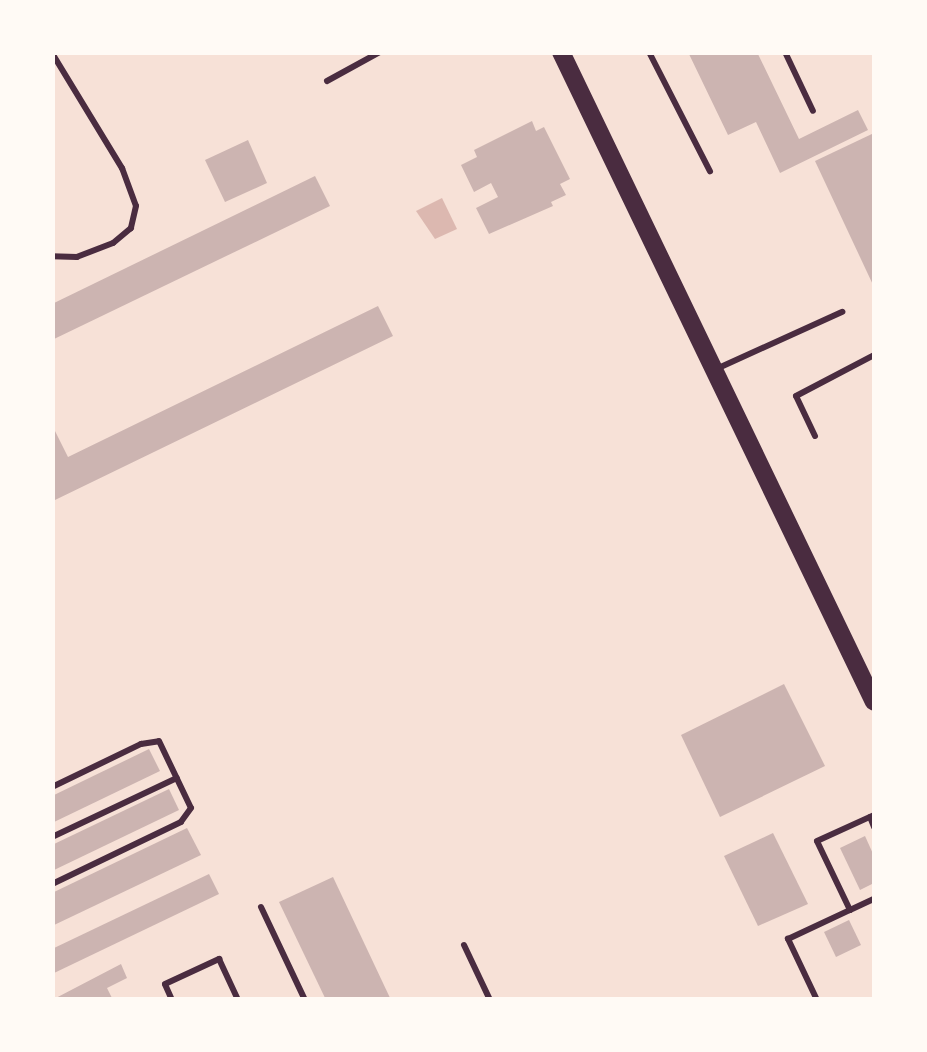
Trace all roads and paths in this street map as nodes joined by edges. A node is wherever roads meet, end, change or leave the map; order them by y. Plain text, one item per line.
1 (52, 52) edge
2 (380, 52) edge
3 (648, 52) edge
4 (786, 52) edge
5 (565, 54) edge
6 (327, 80) dead end
7 (813, 111) dead end
8 (710, 171) dead end
9 (52, 256) edge
10 (842, 312) dead end
11 (874, 356) edge
12 (713, 370) junction
13 (815, 436) dead end
14 (874, 702) edge
15 (177, 778) junction
16 (52, 787) edge
17 (872, 816) edge
18 (874, 827) edge
19 (52, 837) edge
20 (52, 884) edge
21 (874, 900) edge
22 (261, 906) dead end
23 (850, 910) junction
24 (464, 945) dead end
25 (172, 1000) edge
26 (238, 1000) edge
27 (306, 1000) edge
28 (490, 1000) edge
29 (817, 1000) edge

1 - 9 lane
2 - 6 lane
3 - 8 lane
4 - 7 lane
5 - 12 main road
10 - 12 lane
11 - 13 lane
12 - 14 main road
15 - 16 lane
15 - 19 lane
15 - 20 lane
17 - 18 lane
17 - 23 lane
21 - 23 lane
22 - 27 lane
23 - 29 lane
24 - 28 lane
25 - 26 lane

